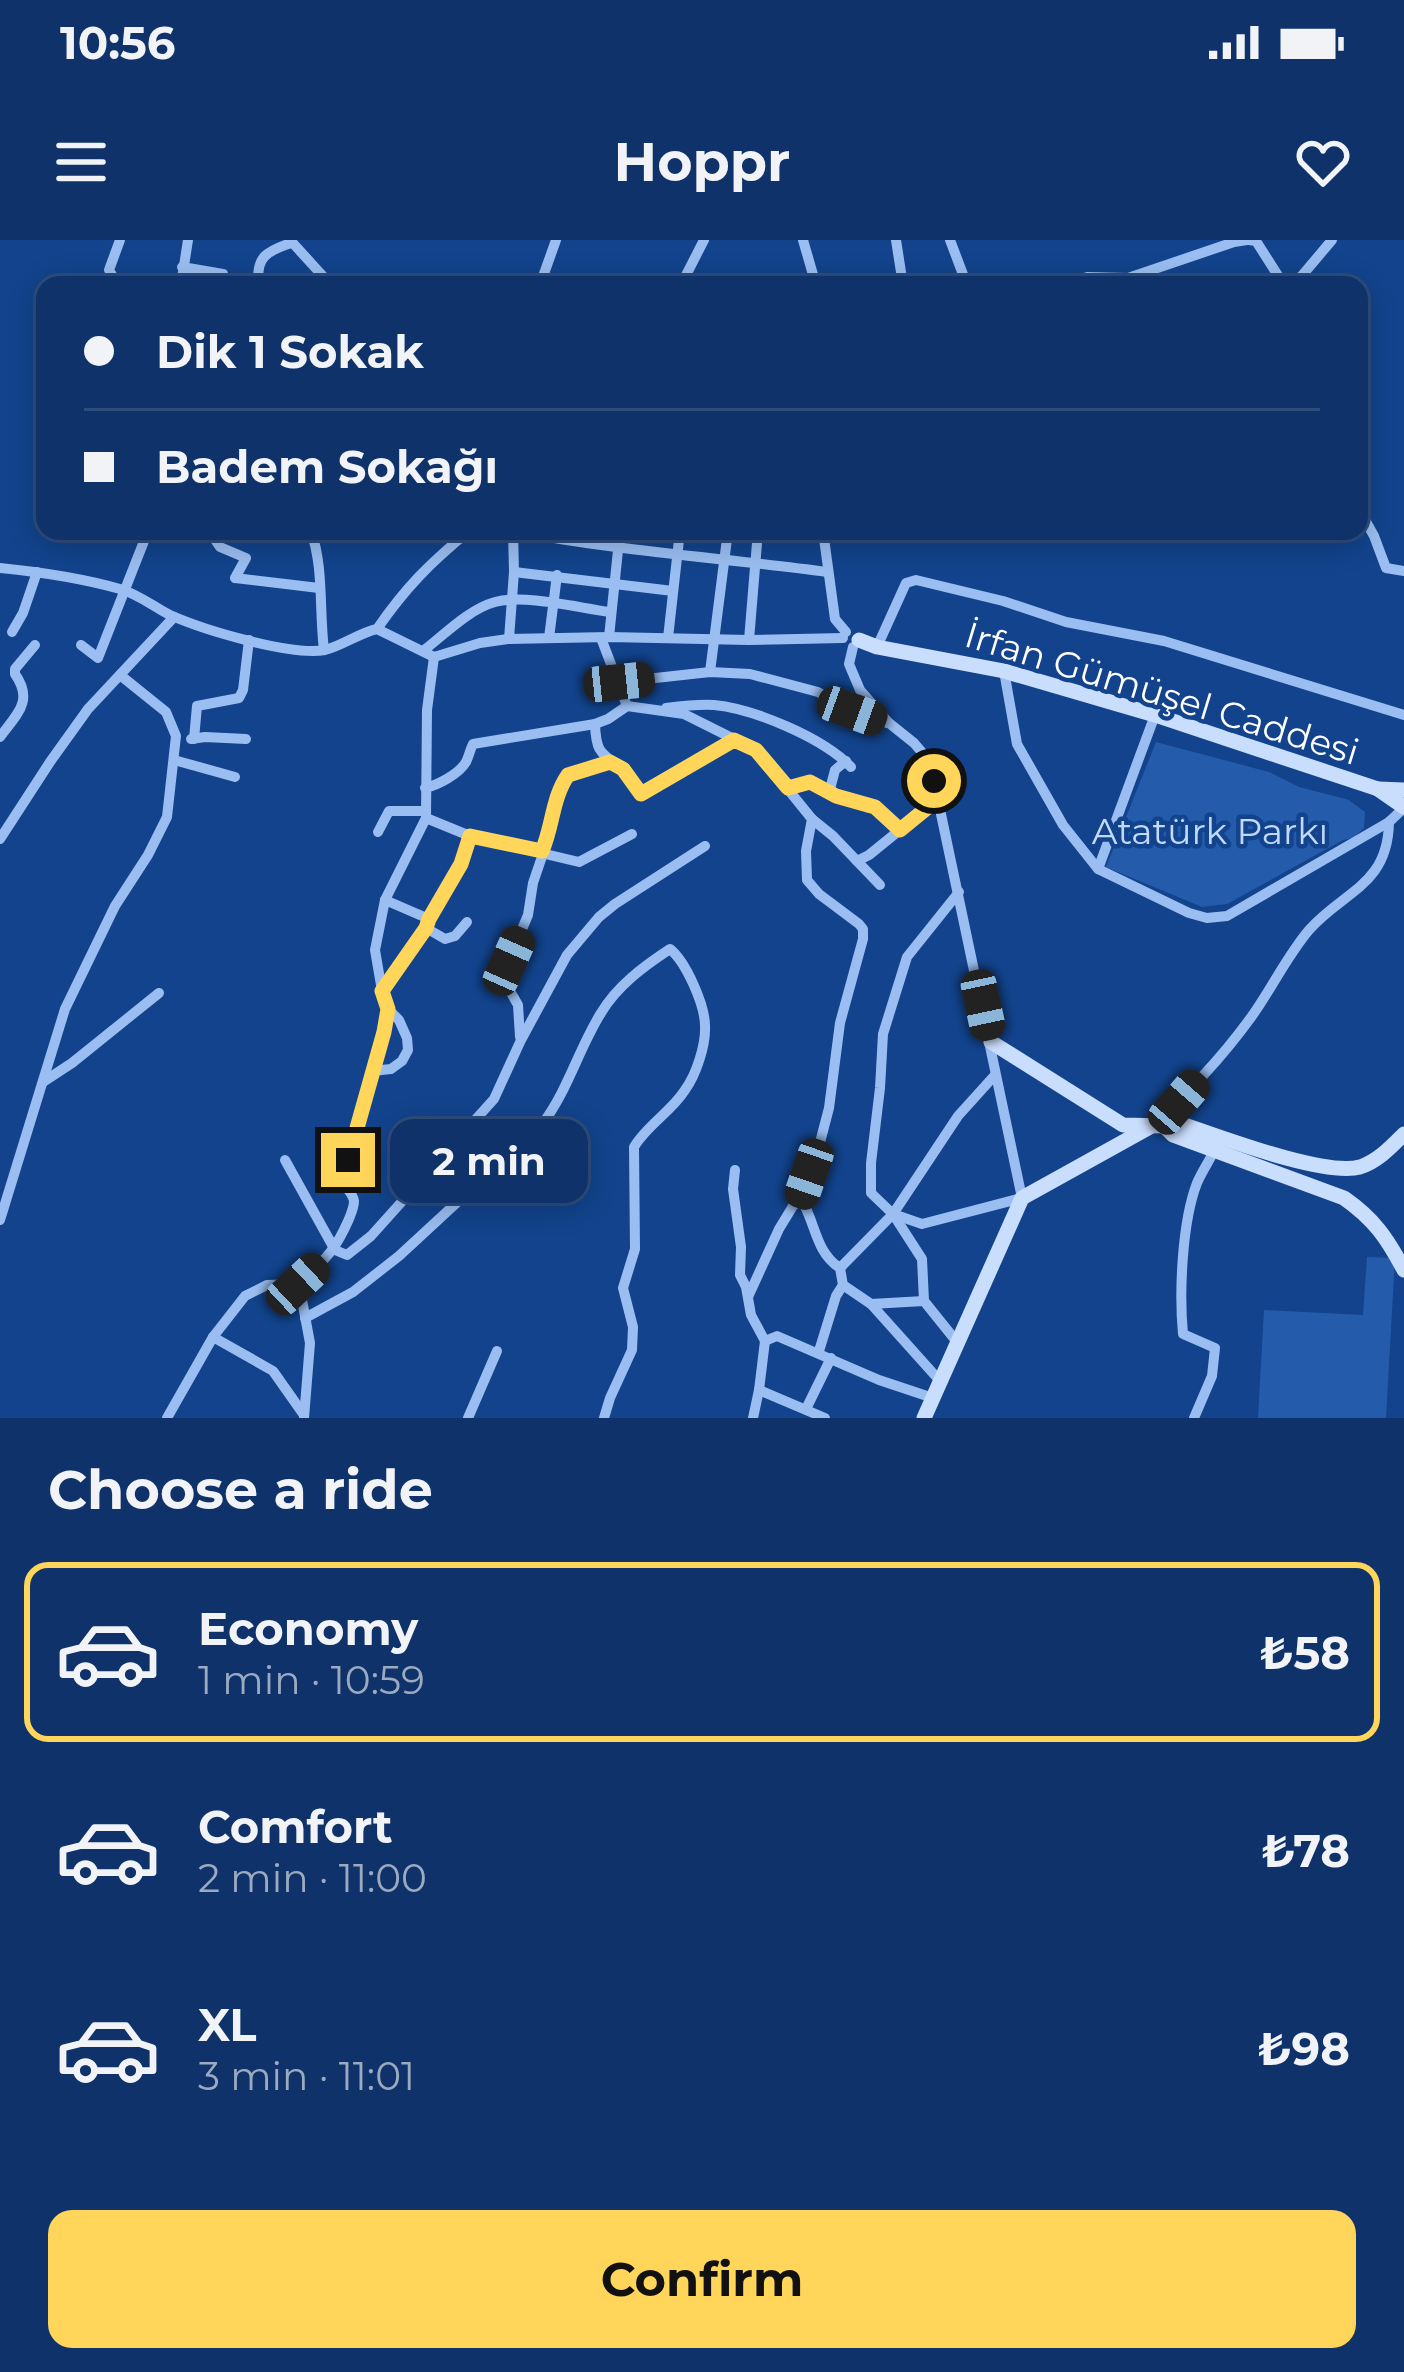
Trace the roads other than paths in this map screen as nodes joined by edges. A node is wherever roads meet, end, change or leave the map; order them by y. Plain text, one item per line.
1 (120, 240) edge
2 (188, 240) edge
3 (556, 240) edge
4 (704, 240) edge
5 (803, 240) edge
6 (896, 240) edge
7 (950, 240) edge
8 (1248, 240) edge
9 (1332, 240) edge
10 (289, 241) edge
11 (182, 267) junction
12 (113, 276) edge
13 (182, 276) edge
14 (223, 276) edge
15 (258, 276) edge
16 (322, 276) edge
17 (543, 276) edge
18 (686, 276) edge
19 (813, 276) edge
20 (902, 276) edge
21 (964, 276) edge
22 (1134, 276) edge
23 (1278, 276) edge
24 (1302, 276) edge
25 (1368, 525) edge
26 (144, 540) edge
27 (215, 540) edge
28 (314, 540) edge
29 (458, 540) edge
30 (514, 540) edge
31 (566, 540) edge
32 (619, 540) edge
33 (679, 540) edge
34 (727, 540) edge
35 (757, 540) edge
36 (822, 540) edge
37 (618, 549) junction
38 (677, 554) junction
39 (724, 558) junction
40 (754, 562) junction
41 (0, 568) edge
42 (1404, 571) edge
43 (37, 572) junction
44 (514, 572) junction
45 (827, 572) junction
46 (557, 575) junction
47 (614, 583) junction
48 (319, 588) junction
49 (124, 590) junction
50 (673, 591) junction
51 (512, 601) junction
52 (554, 604) junction
53 (610, 613) junction
54 (174, 616) junction
55 (377, 628) junction
56 (12, 632) dead end
57 (549, 638) junction
58 (605, 638) junction
59 (668, 638) junction
60 (509, 639) junction
61 (850, 639) junction
62 (249, 640) junction
63 (714, 640) junction
64 (749, 640) junction
65 (35, 644) dead end
66 (81, 645) dead end
67 (877, 647) junction
68 (324, 650) junction
69 (429, 654) junction
70 (1004, 671) junction
71 (710, 672) junction
72 (119, 675) junction
73 (619, 682) junction
74 (627, 706) junction
75 (651, 710) junction
76 (1155, 715) junction
77 (1404, 715) edge
78 (596, 724) junction
79 (890, 724) junction
80 (0, 736) edge
81 (194, 739) junction
82 (246, 739) dead end
83 (734, 740) junction
84 (176, 742) junction
85 (174, 760) junction
86 (610, 762) junction
87 (235, 777) dead end
88 (425, 788) junction
89 (788, 788) junction
90 (1378, 789) junction
91 (1404, 790) edge
92 (830, 793) junction
93 (938, 799) junction
94 (1404, 807) edge
95 (426, 815) junction
96 (812, 819) junction
97 (1389, 822) junction
98 (900, 830) junction
99 (378, 832) dead end
100 (632, 834) dead end
101 (470, 836) junction
102 (0, 839) edge
103 (705, 846) dead end
104 (542, 851) junction
105 (857, 861) junction
106 (1098, 869) junction
107 (880, 885) dead end
108 (959, 892) junction
109 (385, 900) junction
110 (467, 922) dead end
111 (428, 924) junction
112 (382, 991) junction
113 (159, 993) dead end
114 (388, 1009) junction
115 (521, 1040) junction
116 (991, 1042) junction
117 (372, 1071) junction
118 (994, 1075) junction
119 (44, 1082) junction
120 (1157, 1126) junction
121 (1404, 1134) edge
122 (1216, 1149) junction
123 (285, 1160) dead end
124 (735, 1170) dead end
125 (1022, 1198) junction
126 (801, 1199) junction
127 (892, 1214) junction
128 (0, 1220) edge
129 (335, 1250) junction
130 (840, 1268) junction
131 (1404, 1270) edge
132 (298, 1284) junction
133 (843, 1285) junction
134 (748, 1297) junction
135 (924, 1301) junction
136 (871, 1304) junction
137 (305, 1318) junction
138 (214, 1336) junction
139 (765, 1341) junction
140 (957, 1342) junction
141 (497, 1351) dead end
142 (819, 1351) junction
143 (831, 1358) junction
144 (940, 1381) junction
145 (759, 1390) junction
146 (933, 1398) junction
147 (806, 1409) junction
148 (304, 1417) edge
149 (167, 1418) edge
150 (468, 1418) edge
151 (604, 1418) edge
152 (753, 1418) edge
153 (825, 1418) edge
154 (925, 1418) edge
155 (1194, 1418) edge

1 - 12 street
2 - 11 street
3 - 17 street
4 - 18 street
5 - 19 street
6 - 20 street
7 - 21 street
8 - 22 street
8 - 23 street
9 - 24 street
10 - 15 street
10 - 16 street
11 - 13 street
11 - 14 street
25 - 42 street
26 - 49 street
27 - 48 street
28 - 48 street
29 - 55 street
30 - 44 street
31 - 37 street
32 - 37 street
33 - 38 street
34 - 39 street
35 - 40 street
36 - 45 street
37 - 38 street
37 - 47 street
38 - 39 street
38 - 50 street
39 - 40 street
39 - 63 street
40 - 45 street
40 - 64 street
41 - 43 street
43 - 49 street
43 - 56 street
44 - 46 street
44 - 51 street
45 - 61 street
46 - 47 street
46 - 52 street
47 - 50 street
47 - 53 street
48 - 68 street
49 - 54 street
49 - 66 street
50 - 59 street
51 - 52 street
51 - 60 street
51 - 69 street
52 - 53 street
52 - 57 street
53 - 58 street
54 - 62 street
54 - 72 street
55 - 68 street
55 - 69 street
57 - 58 street
57 - 60 street
58 - 59 street
58 - 73 street
59 - 63 street
60 - 69 street
61 - 64 street
61 - 67 street, İrfan Gümüşel Caddesi
61 - 79 street
62 - 68 street
62 - 81 street
63 - 64 street
63 - 71 street
65 - 80 street
67 - 70 street, İrfan Gümüşel Caddesi
67 - 77 street
69 - 88 street
70 - 76 street, İrfan Gümüşel Caddesi
70 - 106 street
71 - 73 street
71 - 79 street
72 - 84 street
72 - 102 street
73 - 74 street
74 - 75 street
74 - 78 street
75 - 83 street
75 - 92 street
76 - 90 street, İrfan Gümüşel Caddesi
76 - 106 street
78 - 86 street
78 - 88 street
79 - 93 street
81 - 82 street
81 - 84 street
83 - 86 street
83 - 89 street
84 - 85 street
85 - 87 street
85 - 119 street
86 - 104 street
88 - 95 street
89 - 92 street
89 - 96 street
90 - 91 street, İrfan Gümüşel Caddesi
90 - 94 street, İrfan Gümüşel Caddesi
92 - 98 street
93 - 98 street
93 - 108 street
94 - 97 street
95 - 99 street
95 - 101 street
95 - 109 street
96 - 105 street
96 - 126 street
97 - 106 street
97 - 120 street
98 - 105 street
100 - 104 street
101 - 104 street
101 - 111 street
103 - 115 street
104 - 115 street
105 - 107 street
108 - 116 street
108 - 127 street
109 - 111 street
109 - 112 street
110 - 111 street
111 - 112 street
112 - 114 street
113 - 119 street
114 - 117 street
114 - 117 street
115 - 129 street
116 - 118 street
116 - 120 street
117 - 129 street
118 - 125 street
118 - 127 street
119 - 128 street
120 - 121 street
120 - 122 street
120 - 125 street
122 - 131 street
122 - 155 street
123 - 129 street
124 - 134 street
125 - 127 street
125 - 140 street
126 - 130 street
126 - 134 street
127 - 130 street
127 - 135 street
129 - 132 street
130 - 133 street
132 - 137 street
132 - 138 street
133 - 136 street
133 - 142 street
134 - 139 street
135 - 136 street
135 - 140 street
136 - 144 street
137 - 148 street
137 - 151 street
138 - 148 street
138 - 149 street
139 - 142 street
139 - 145 street
140 - 144 street
141 - 150 street
142 - 143 street
143 - 146 street
143 - 147 street
144 - 146 street
145 - 147 street
145 - 152 street
146 - 154 street
147 - 153 street

